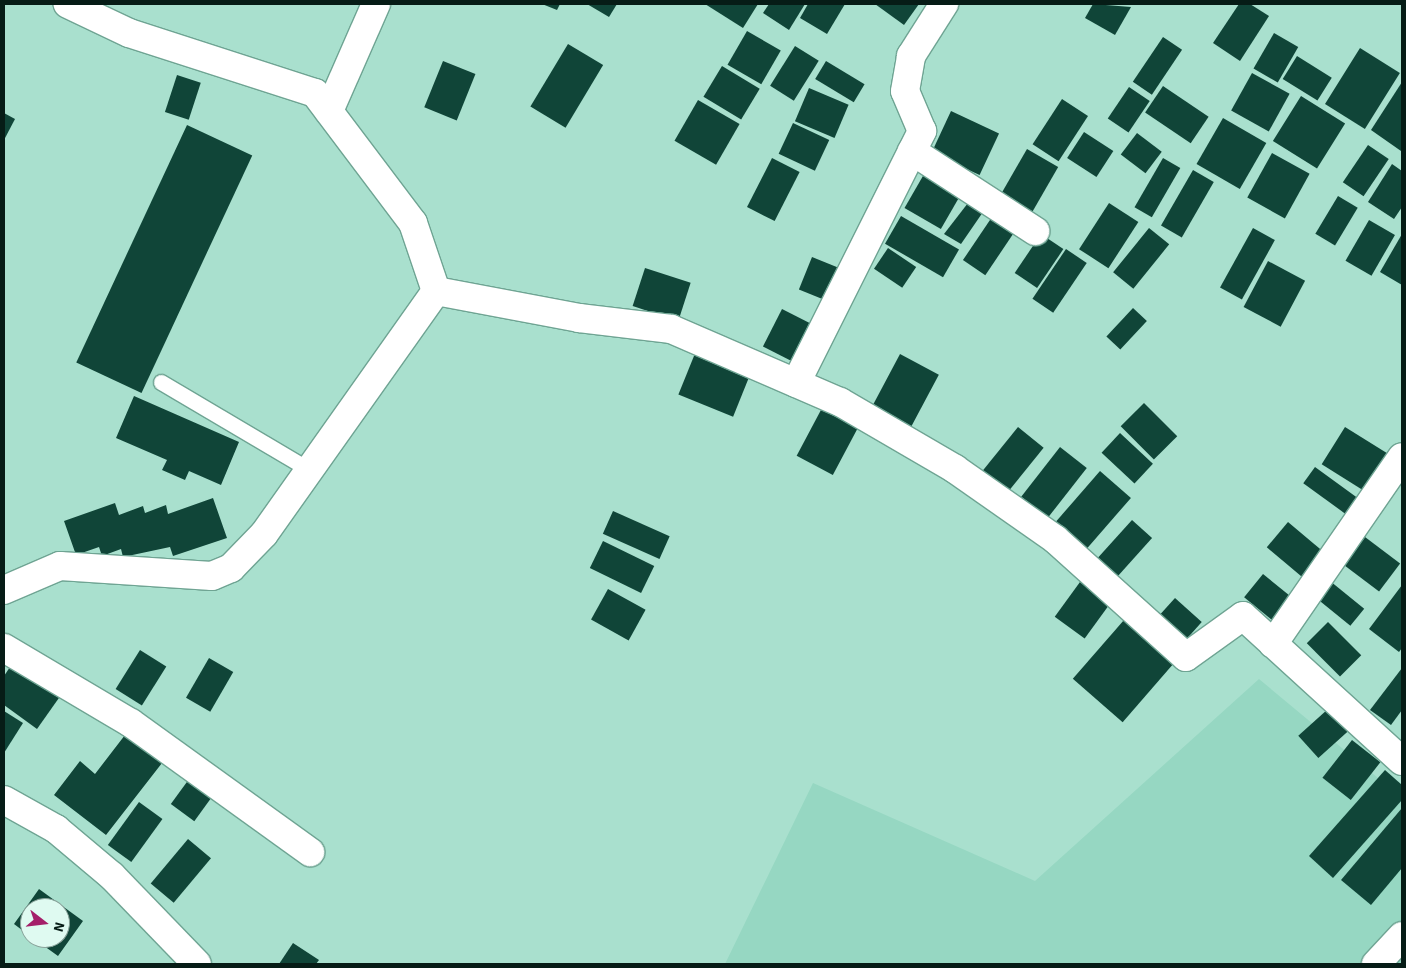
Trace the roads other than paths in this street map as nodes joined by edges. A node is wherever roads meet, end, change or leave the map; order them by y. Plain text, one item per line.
1 (68, 4) edge
2 (376, 4) edge
3 (944, 4) edge
4 (329, 111) junction
5 (912, 151) junction
6 (1035, 231) dead end
7 (436, 291) junction
8 (161, 382) dead end
9 (796, 383) junction
10 (1402, 457) edge
11 (310, 470) junction
12 (4, 590) edge
13 (1273, 644) junction
14 (4, 648) edge
15 (1402, 761) edge
16 (4, 800) edge
17 (310, 852) dead end
18 (1402, 936) edge
19 (197, 964) edge
20 (1376, 964) edge

1 - 4 street
2 - 4 street
3 - 5 street
4 - 7 street
5 - 6 street
5 - 9 street
7 - 9 street
7 - 11 street
8 - 11 lane
9 - 13 street
10 - 13 street
11 - 12 street
13 - 15 street
14 - 17 street
16 - 19 street
18 - 20 street

